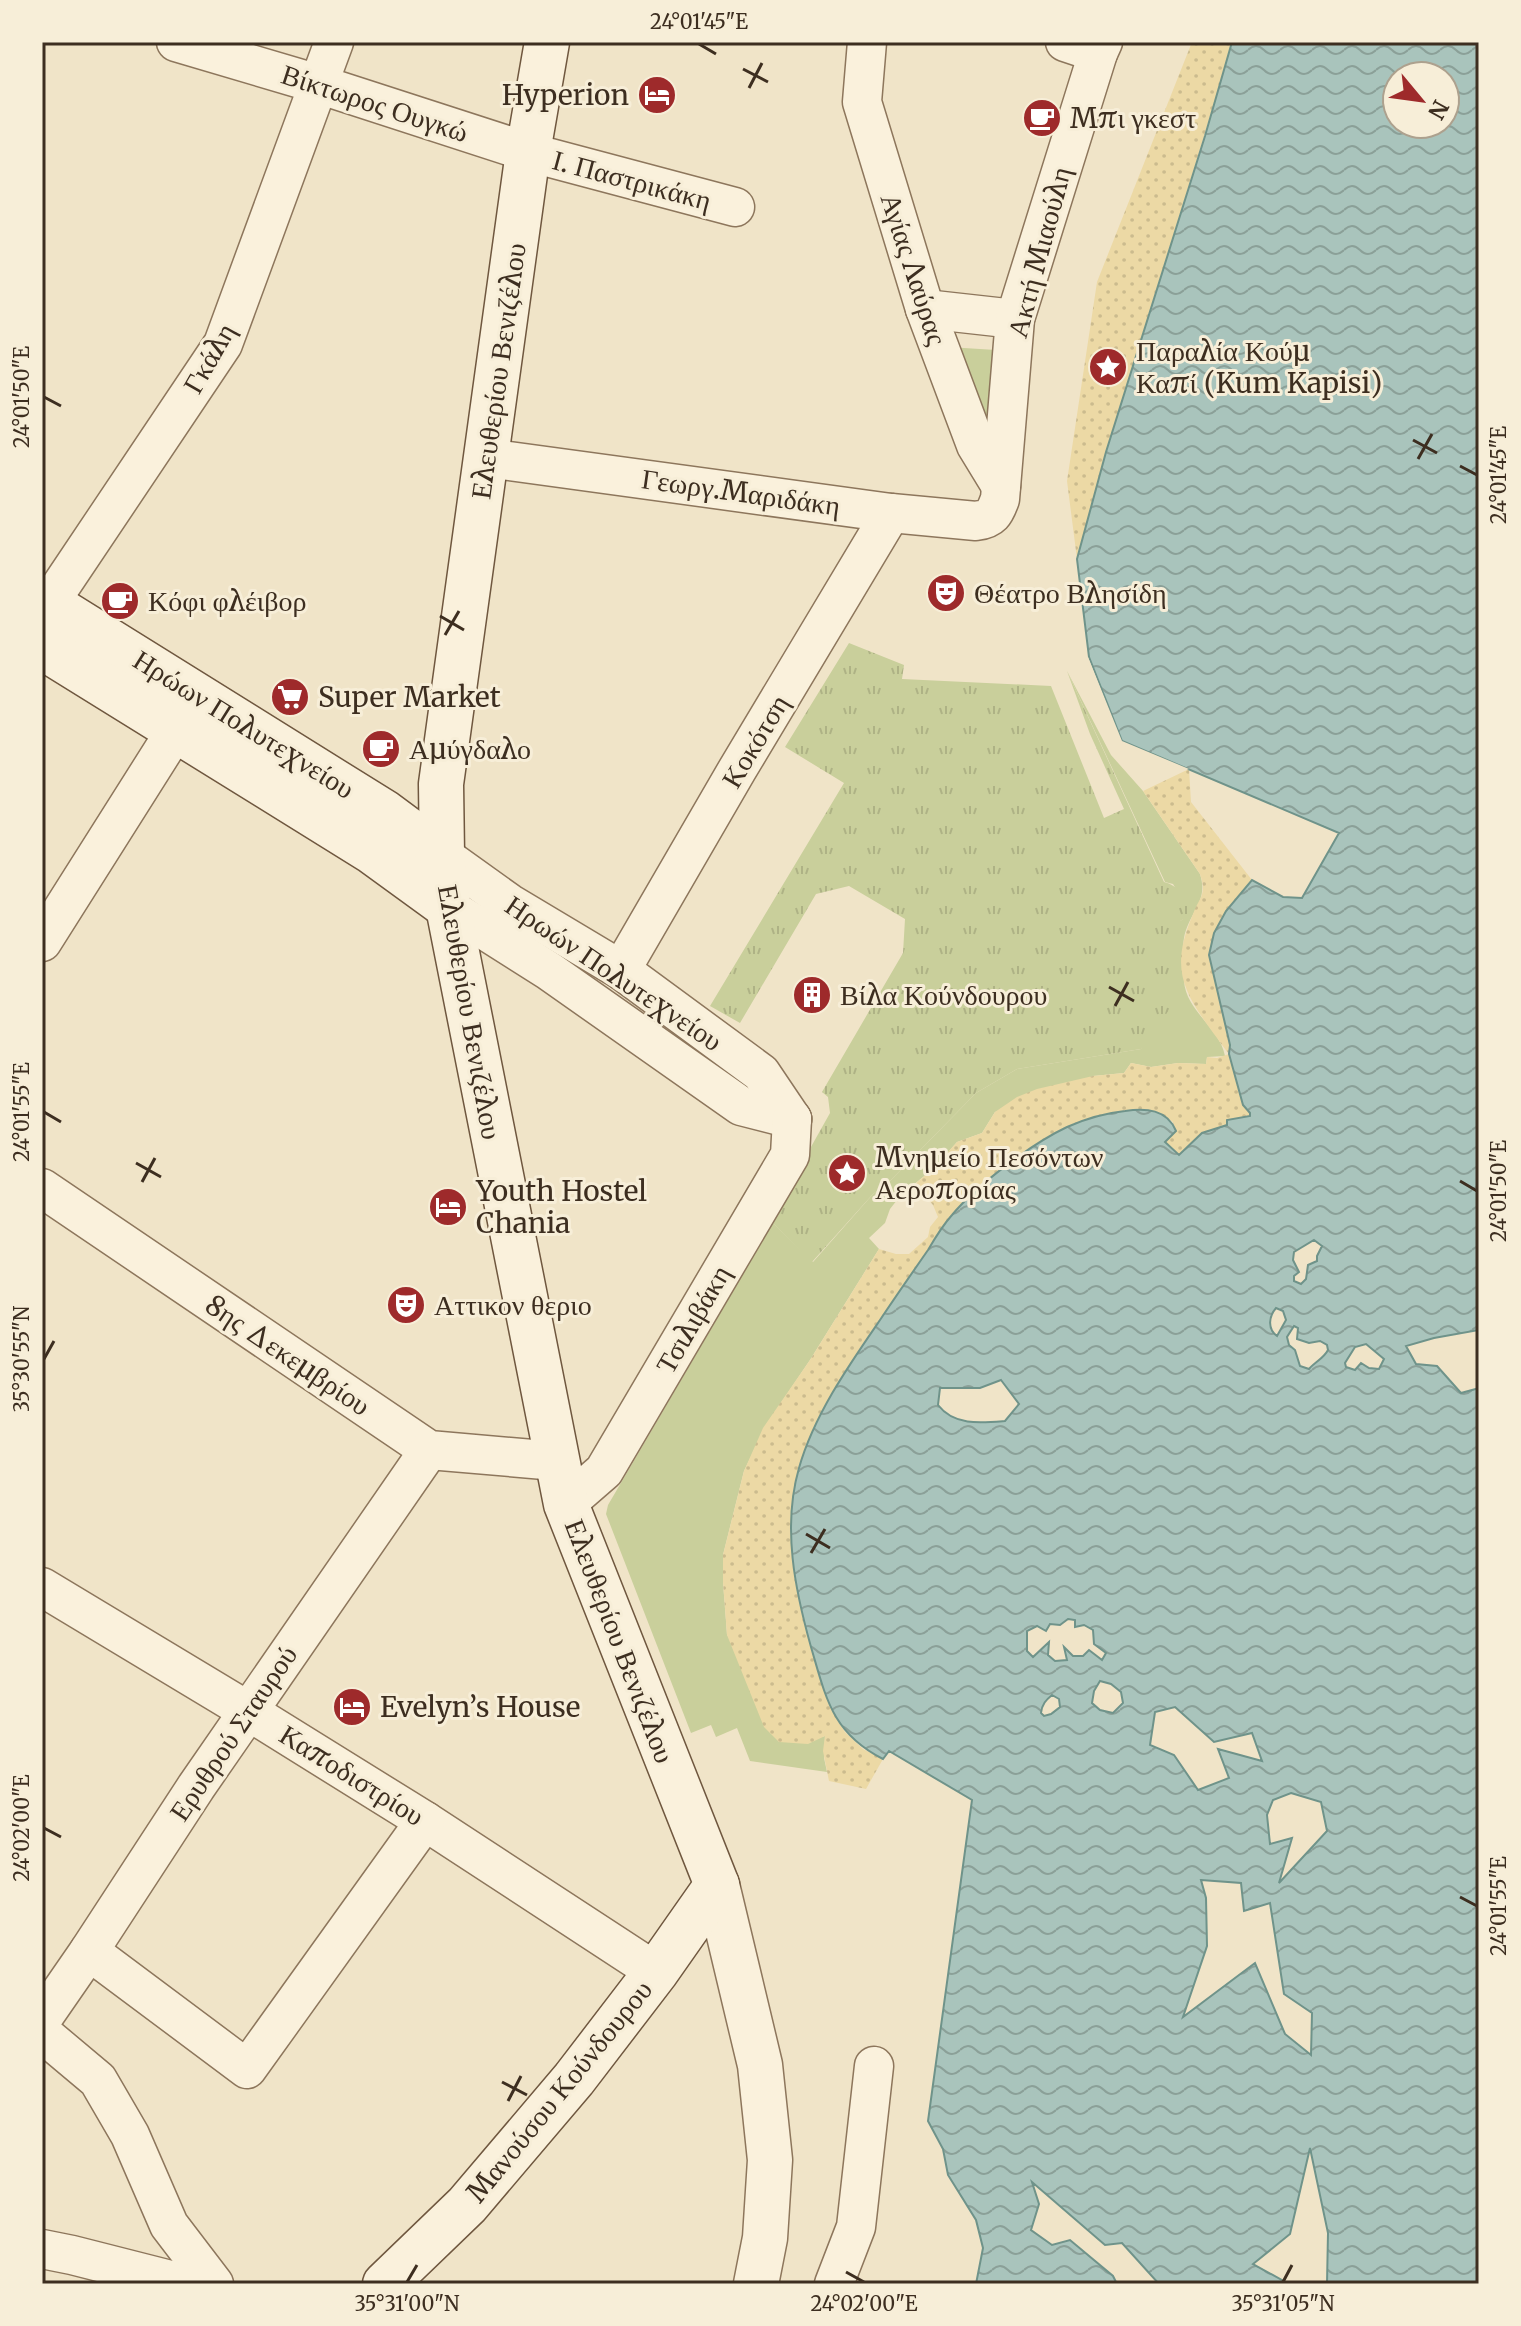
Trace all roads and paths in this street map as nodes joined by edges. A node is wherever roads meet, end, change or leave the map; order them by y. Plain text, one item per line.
1 (176, 42) edge
2 (334, 42) edge
3 (547, 42) edge
4 (867, 42) edge
5 (1088, 46) edge
6 (318, 84) junction
7 (528, 152) junction
8 (735, 207) dead end
9 (925, 309) junction
10 (1015, 319) junction
11 (487, 458) junction
12 (998, 500) junction
13 (891, 513) junction
14 (45, 605) edge
15 (42, 647) edge
16 (176, 730) junction
17 (442, 855) junction
18 (448, 907) junction
19 (42, 942) edge
20 (621, 970) junction
21 (792, 1119) junction
22 (42, 1188) edge
23 (429, 1450) junction
24 (556, 1461) junction
25 (566, 1504) junction
26 (42, 1587) edge
27 (248, 1711) junction
28 (425, 1821) junction
29 (717, 1885) junction
30 (89, 1951) junction
31 (656, 1972) junction
32 (42, 2019) edge
33 (42, 2033) edge
34 (874, 2066) dead end
35 (42, 2249) edge
36 (186, 2284) edge
37 (214, 2284) edge
38 (385, 2284) edge
39 (756, 2284) edge
40 (834, 2284) edge

1 - 6 street, Βίκτωρος Ουγκώ
2 - 6 street, Γκάλη
3 - 7 main road, Ελευθερίου Βενιζέλου
4 - 9 street, Αγίας Λαύρας
5 - 10 street, Ακτή Μιαούλη
6 - 7 street, Βίκτωρος Ουγκώ
6 - 14 street, Γκάλη
7 - 8 street, Ι. Παστρικάκη
7 - 11 main road, Ελευθερίου Βενιζέλου
9 - 10 street
9 - 12 street, Αγίας Λαύρας
10 - 12 street, Ακτή Μιαούλη
11 - 13 street, Γεωργ.Μαριδάκη
11 - 17 main road, Ελευθερίου Βενιζέλου
12 - 13 street, Γεωργ.Μαριδάκη
13 - 20 street, Κοκότση
14 - 17 main road, Ηρώων Πολυτεχνείου
15 - 16 main road
16 - 18 main road
16 - 19 street
17 - 18 main road, Ελευθερίου Βενιζέλου
17 - 20 street, Ηρωών Πολυτεχνείου
18 - 21 street, Ηρωών Πολυτεχνείου
18 - 24 main road, Ελευθερίου Βενιζέλου
20 - 21 street, Ηρωών Πολυτεχνείου
21 - 25 street, Τσιλιβάκη
22 - 23 street, 8ης Δεκεμβρίου
23 - 24 street, 8ης Δεκεμβρίου
23 - 27 street, Ερυθρού Σταυρού
24 - 25 main road, Ελευθερίου Βενιζέλου
25 - 29 main road, Ελευθερίου Βενιζέλου
26 - 27 street, Καποδιστρίου
27 - 28 street, Καποδιστρίου
27 - 30 street, Ερυθρού Σταυρού
28 - 30 street
28 - 31 street, Καποδιστρίου
29 - 31 main road, Μανούσου Κούνδουρου
29 - 39 main road, Ελευθερίου Βενιζέλου
30 - 32 street, Ερυθρού Σταυρού
31 - 38 main road, Μανούσου Κούνδουρου
33 - 37 street
34 - 40 street
35 - 36 street

